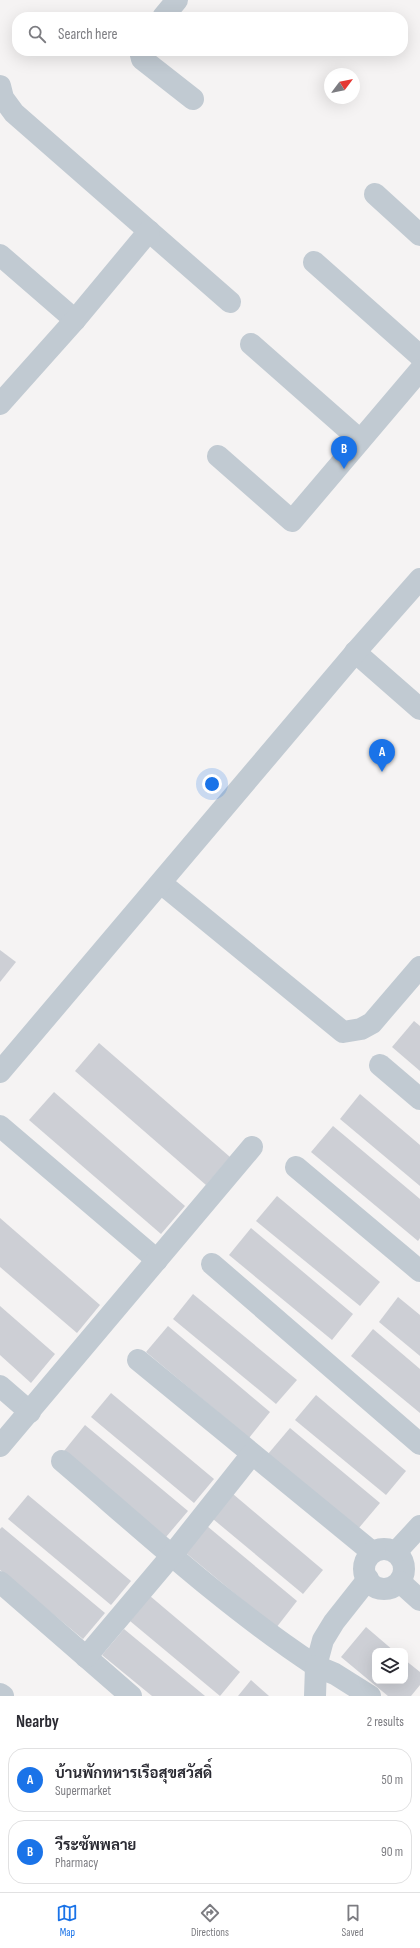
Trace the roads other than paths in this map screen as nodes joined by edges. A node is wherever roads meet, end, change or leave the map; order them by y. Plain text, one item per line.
1 (177, 0) edge
2 (167, 12) edge
3 (141, 56) edge
4 (0, 86) edge
5 (193, 99) dead end
6 (375, 194) dead end
7 (149, 231) junction
8 (420, 235) edge
9 (0, 255) edge
10 (314, 262) dead end
11 (230, 302) dead end
12 (74, 320) junction
13 (251, 344) dead end
14 (420, 356) edge
15 (420, 370) edge
16 (0, 404) edge
17 (360, 440) junction
18 (218, 456) dead end
19 (420, 580) edge
20 (355, 652) junction
21 (420, 709) edge
22 (160, 883) junction
23 (420, 967) edge
24 (380, 1065) dead end
25 (0, 1072) edge
26 (420, 1099) edge
27 (0, 1126) edge
28 (252, 1147) dead end
29 (296, 1167) dead end
30 (157, 1260) junction
31 (212, 1264) dead end
32 (420, 1271) edge
33 (138, 1360) dead end
34 (0, 1386) edge
35 (30, 1412) junction
36 (420, 1444) edge
37 (0, 1446) edge
38 (252, 1454) junction
39 (62, 1461) dead end
40 (420, 1526) edge
41 (372, 1552) junction
42 (396, 1552) junction
43 (172, 1554) junction
44 (368, 1579) junction
45 (0, 1582) edge
46 (400, 1582) junction
47 (420, 1600) edge
48 (86, 1657) junction
49 (316, 1666) junction
50 (0, 1694) edge
51 (3, 1696) edge
52 (131, 1696) edge
53 (315, 1696) edge
54 (370, 1696) edge

1 - 2 street
3 - 5 street
4 - 7 street
6 - 8 street
7 - 11 street
7 - 12 street
9 - 12 street
10 - 14 street
12 - 16 street
13 - 17 street
15 - 17 street
17 - 18 street
19 - 20 street
20 - 21 street
20 - 22 street
22 - 23 street
22 - 25 street
24 - 26 street
27 - 30 street
28 - 30 street
29 - 32 street
30 - 35 street
31 - 36 street
33 - 38 street
34 - 35 street
35 - 37 street
38 - 41 street
38 - 43 street
39 - 43 street
40 - 42 street
41 - 42 street
41 - 44 street
42 - 46 street
43 - 48 street
43 - 49 street
44 - 46 street
44 - 49 street
45 - 48 street
46 - 47 street
48 - 52 street
49 - 53 street
49 - 54 street
50 - 51 street

